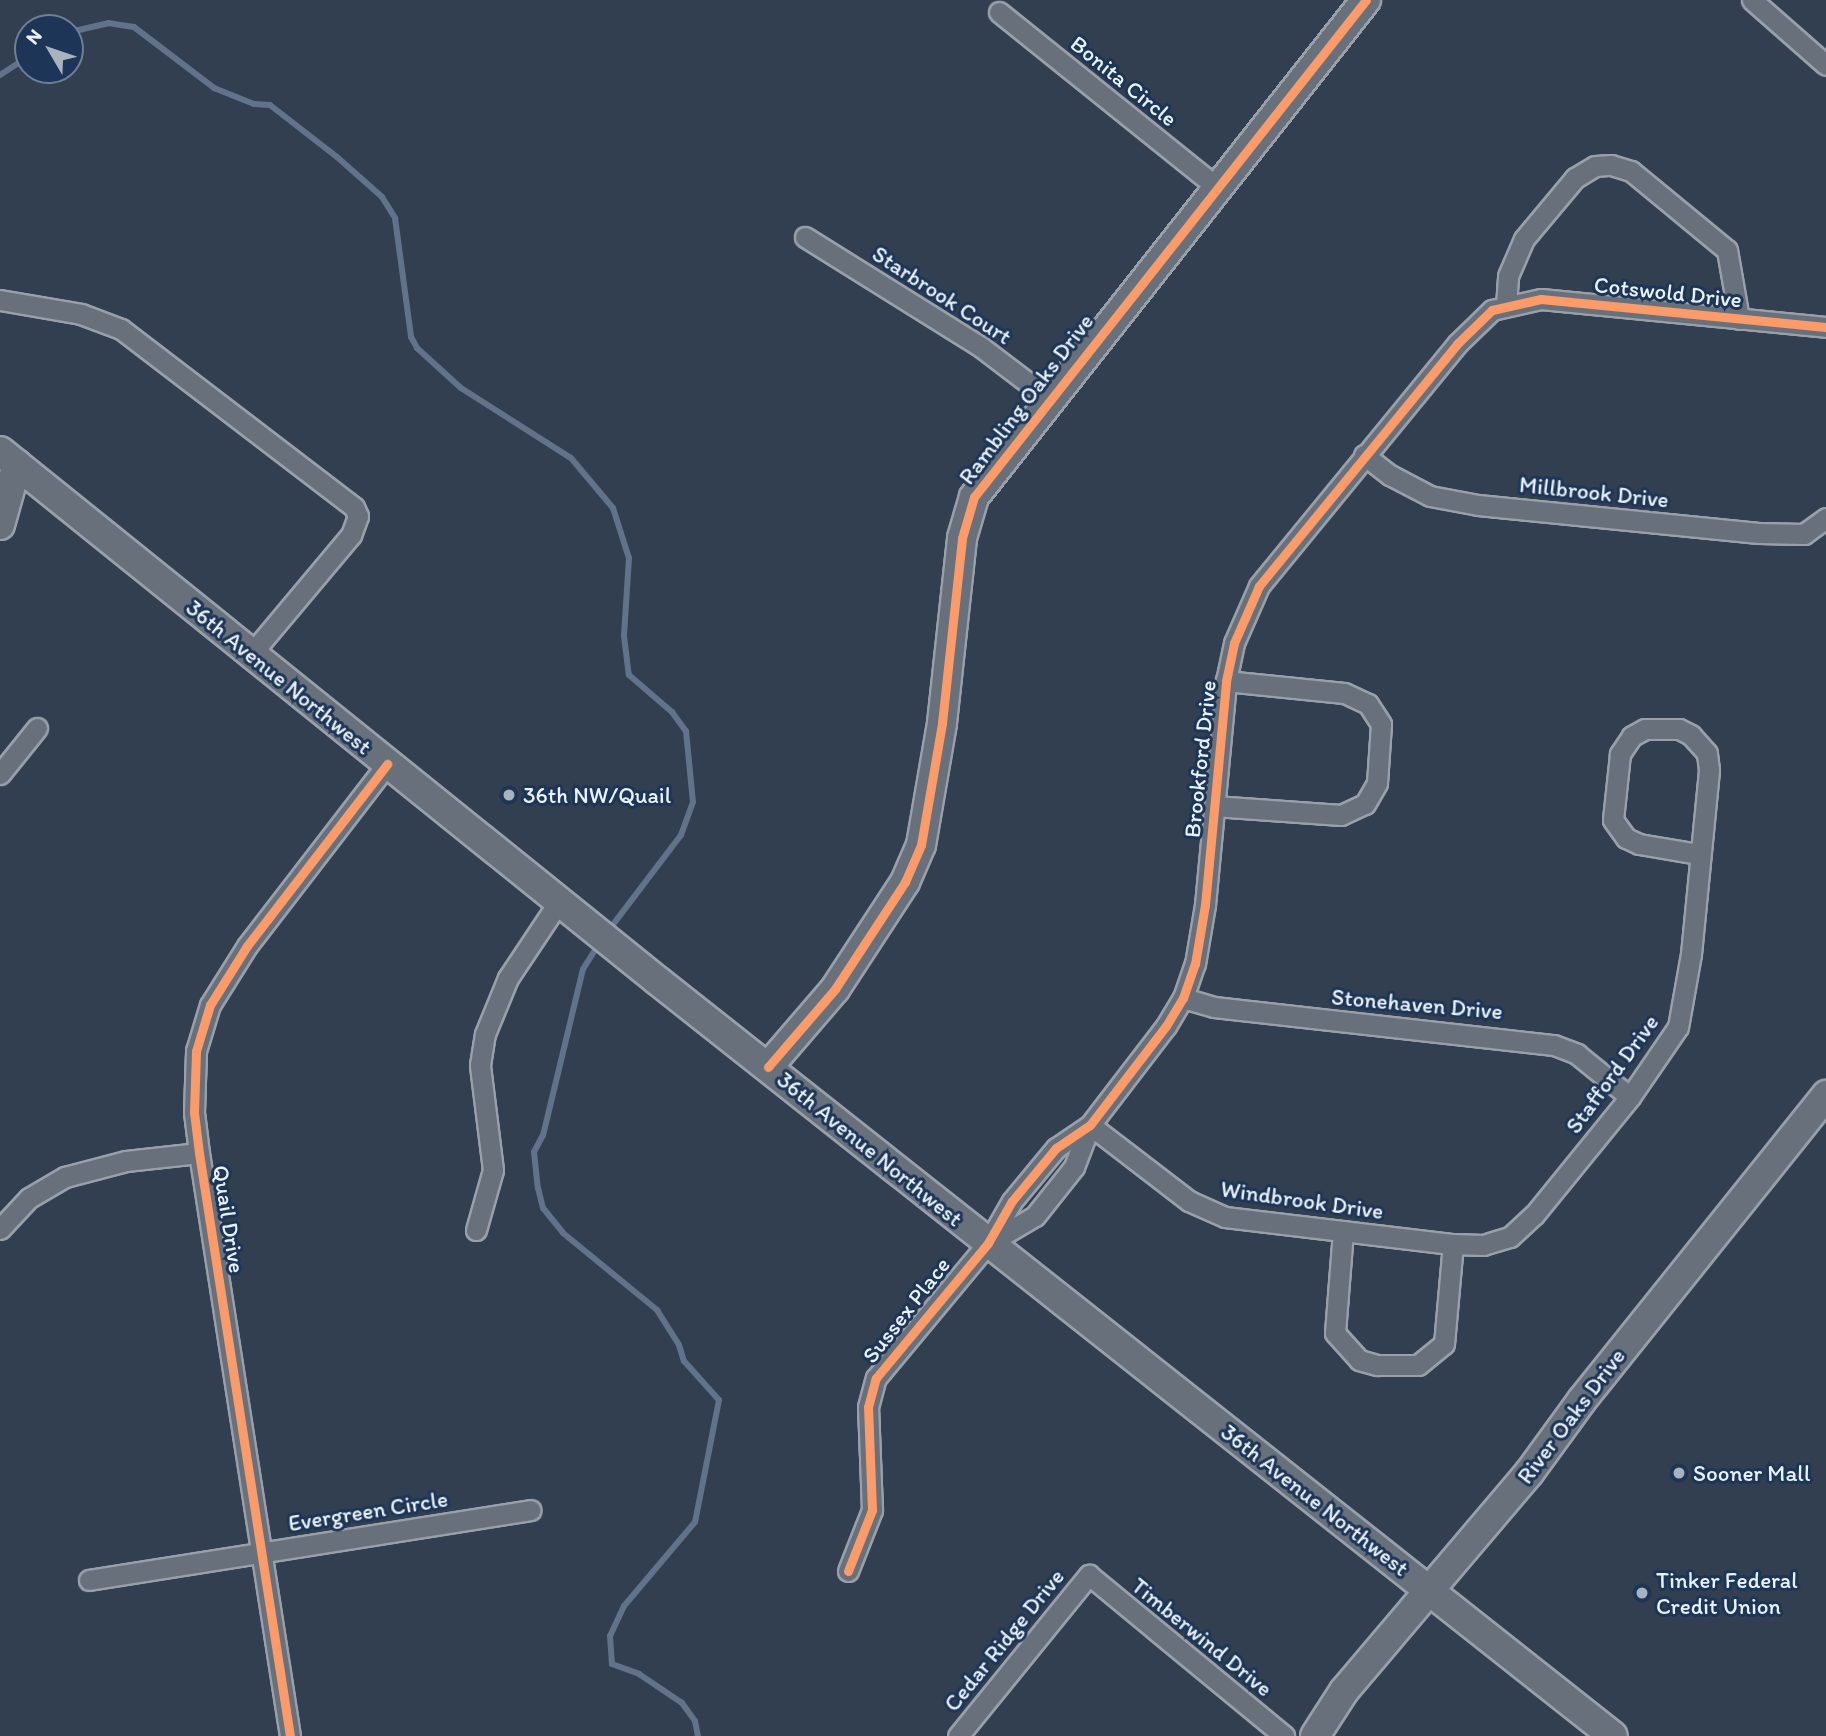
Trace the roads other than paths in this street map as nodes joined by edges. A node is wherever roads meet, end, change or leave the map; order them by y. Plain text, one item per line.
1 (1366, 0) edge
2 (1752, 0) edge
3 (999, 12) dead end
4 (1826, 65) edge
5 (1217, 187) junction
6 (805, 237) dead end
7 (0, 300) edge
8 (1506, 306) junction
9 (1738, 319) junction
10 (1826, 327) edge
11 (1048, 398) junction
12 (1364, 455) junction
13 (6, 464) edge
14 (1826, 518) edge
15 (0, 525) edge
16 (251, 654) junction
17 (1226, 681) junction
18 (37, 728) dead end
19 (387, 764) junction
20 (0, 774) edge
21 (1213, 806) junction
22 (1699, 854) junction
23 (561, 900) junction
24 (1182, 998) junction
25 (768, 1067) junction
26 (1826, 1095) edge
27 (1630, 1097) junction
28 (1090, 1125) junction
29 (199, 1153) junction
30 (0, 1229) edge
31 (476, 1230) dead end
32 (1343, 1231) junction
33 (988, 1243) junction
34 (1453, 1244) junction
35 (530, 1510) dead end
36 (261, 1553) junction
37 (848, 1571) dead end
38 (1088, 1575) joint
39 (89, 1580) dead end
40 (1427, 1589) junction
41 (290, 1736) edge
42 (958, 1736) edge
43 (1284, 1736) edge
44 (1315, 1736) edge
45 (1613, 1736) edge

1 - 5 street, Rambling Oaks Drive
2 - 4 street
3 - 5 street, Bonita Circle
5 - 11 street, Rambling Oaks Drive
6 - 11 street, Starbrook Court
7 - 16 street
8 - 9 street, Cotswold Drive
8 - 9 street
8 - 12 street, Brookford Drive
9 - 10 street, Cotswold Drive
11 - 25 street, Rambling Oaks Drive
12 - 14 street, Millbrook Drive
12 - 17 street, Brookford Drive
13 - 15 street
13 - 16 street, 36th Avenue Northwest
16 - 19 street, 36th Avenue Northwest
17 - 21 street, Brookford Drive
17 - 21 street
18 - 20 street
19 - 23 street, 36th Avenue Northwest
19 - 29 street, Quail Drive
21 - 24 street, Brookford Drive
22 - 22 street
22 - 27 street, Stafford Drive
23 - 25 street, 36th Avenue Northwest
23 - 31 street
24 - 27 street, Stonehaven Drive
24 - 28 street, Brookford Drive
25 - 33 street, 36th Avenue Northwest
26 - 40 street, River Oaks Drive
27 - 34 street, Stafford Drive
28 - 32 street, Windbrook Drive
28 - 33 street, Brookford Drive
28 - 33 street, Brookford Drive
29 - 30 street
29 - 36 street, Quail Drive
32 - 34 street, Windbrook Drive
32 - 34 street
33 - 37 street, Sussex Place
33 - 40 street, 36th Avenue Northwest
35 - 36 street, Evergreen Circle
36 - 39 street, Evergreen Circle
36 - 41 street, Quail Drive
38 - 42 street, Cedar Ridge Drive
38 - 43 street, Timberwind Drive
40 - 44 street, River Oaks Drive
40 - 45 street, 36th Avenue Northwest

